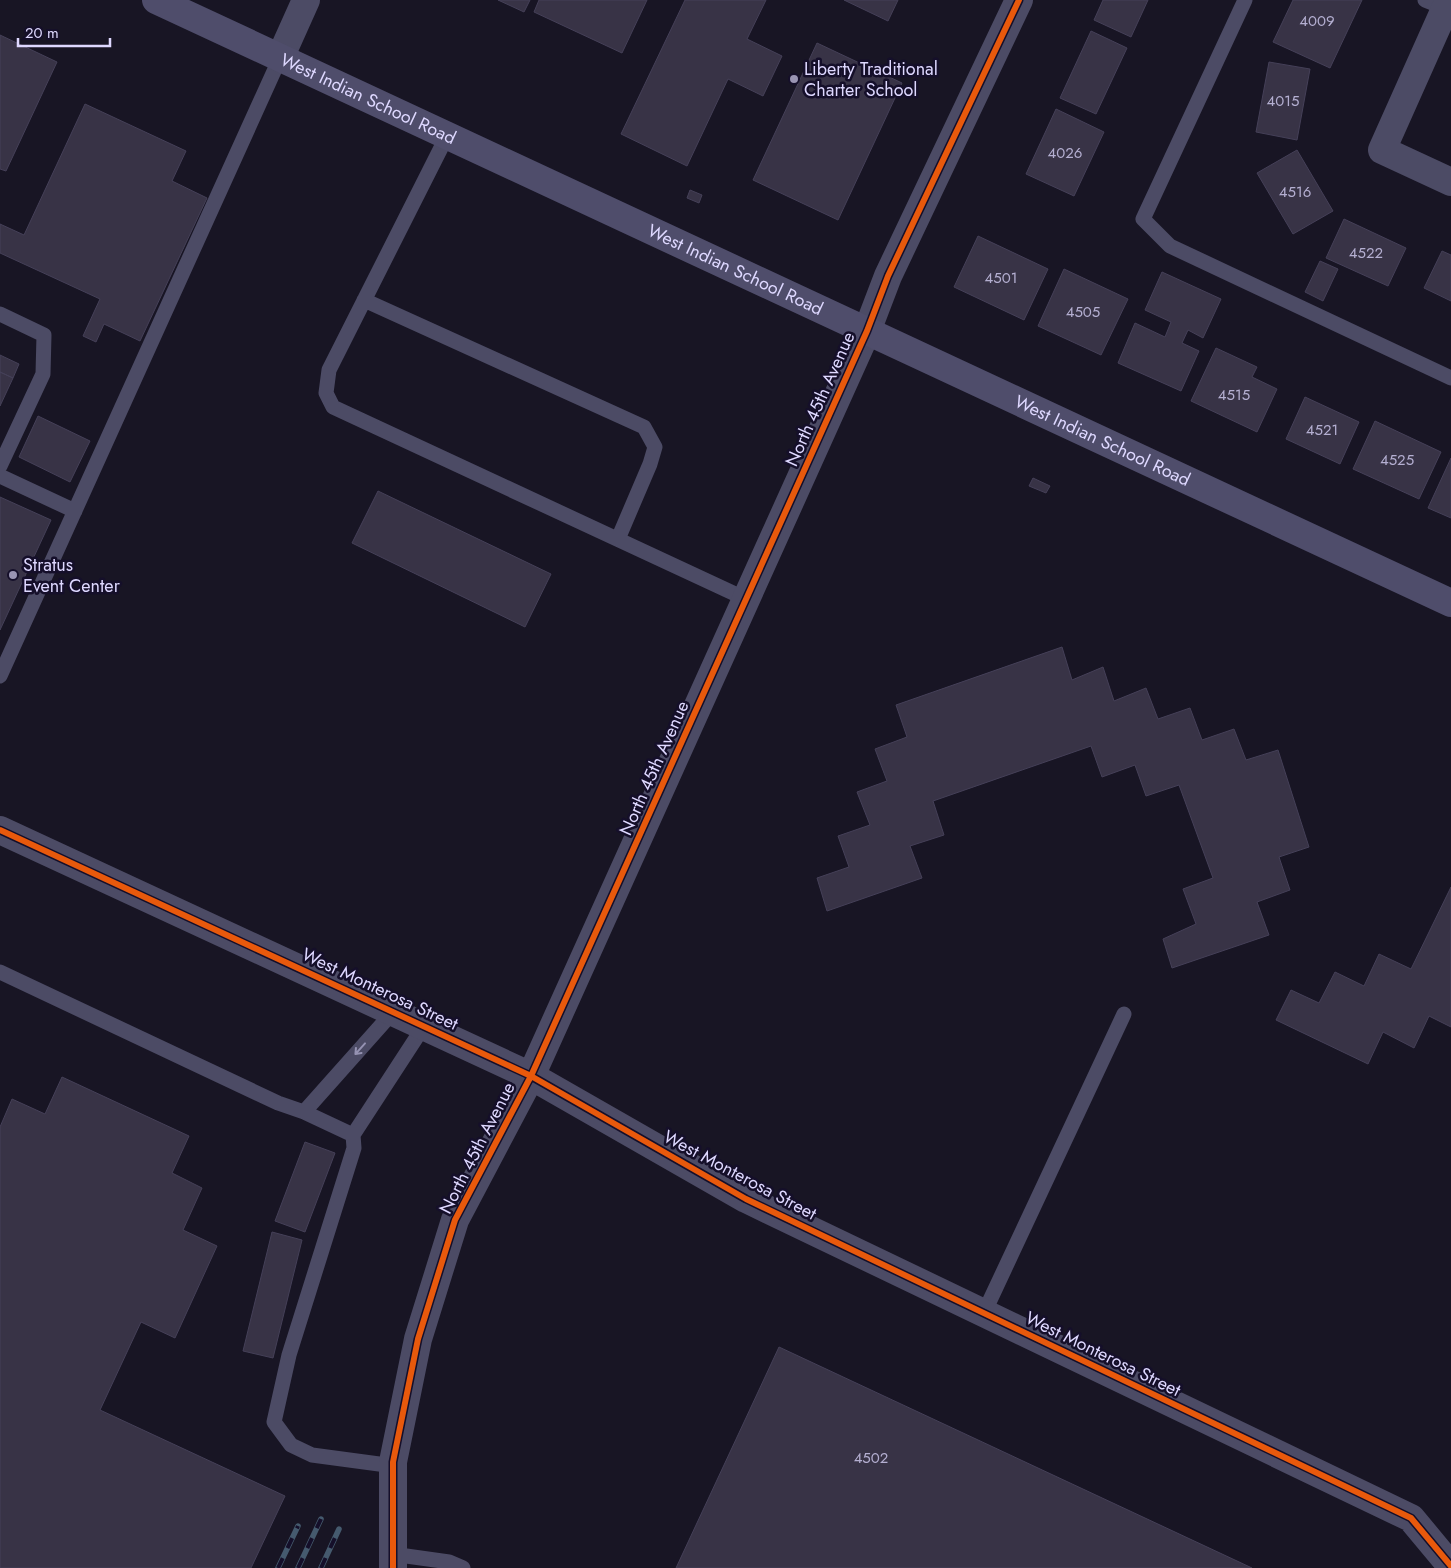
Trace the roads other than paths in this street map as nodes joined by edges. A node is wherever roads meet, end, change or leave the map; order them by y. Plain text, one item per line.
1 (156, 0) edge
2 (306, 0) edge
3 (1019, 0) edge
4 (1245, 0) edge
5 (1442, 5) edge
6 (280, 58) junction
7 (447, 136) junction
8 (1451, 182) edge
9 (364, 300) junction
10 (0, 314) edge
11 (867, 331) junction
12 (1451, 378) edge
13 (0, 466) edge
14 (0, 476) edge
15 (75, 511) junction
16 (618, 539) junction
17 (746, 599) junction
18 (1451, 603) edge
19 (0, 676) edge
20 (0, 830) edge
21 (0, 972) edge
22 (393, 1012) junction
23 (1124, 1014) dead end
24 (424, 1026) junction
25 (531, 1076) junction
26 (304, 1112) junction
27 (353, 1135) junction
28 (984, 1313) junction
29 (394, 1466) junction
30 (393, 1561) edge
31 (1451, 1566) edge
32 (463, 1568) edge

1 - 6 main road, West Indian School Road
2 - 6 street
3 - 11 street, North 45th Avenue
4 - 12 lane
5 - 8 street
6 - 7 main road, West Indian School Road
6 - 15 lane
7 - 9 lane
7 - 11 main road, West Indian School Road
9 - 16 lane
9 - 16 lane
10 - 13 lane
11 - 17 street, North 45th Avenue
11 - 18 main road, West Indian School Road
14 - 15 lane
15 - 19 lane
16 - 17 lane
17 - 25 street, North 45th Avenue
20 - 22 street, West Monterosa Street
21 - 26 lane
22 - 24 street, West Monterosa Street
22 -> 26 lane
23 - 28 lane
24 - 25 street, West Monterosa Street
24 - 27 lane
25 - 28 street, West Monterosa Street
25 - 29 street, North 45th Avenue
26 - 27 lane
27 - 29 lane
28 - 31 street, West Monterosa Street
29 - 30 street, North 45th Avenue
30 - 32 lane

